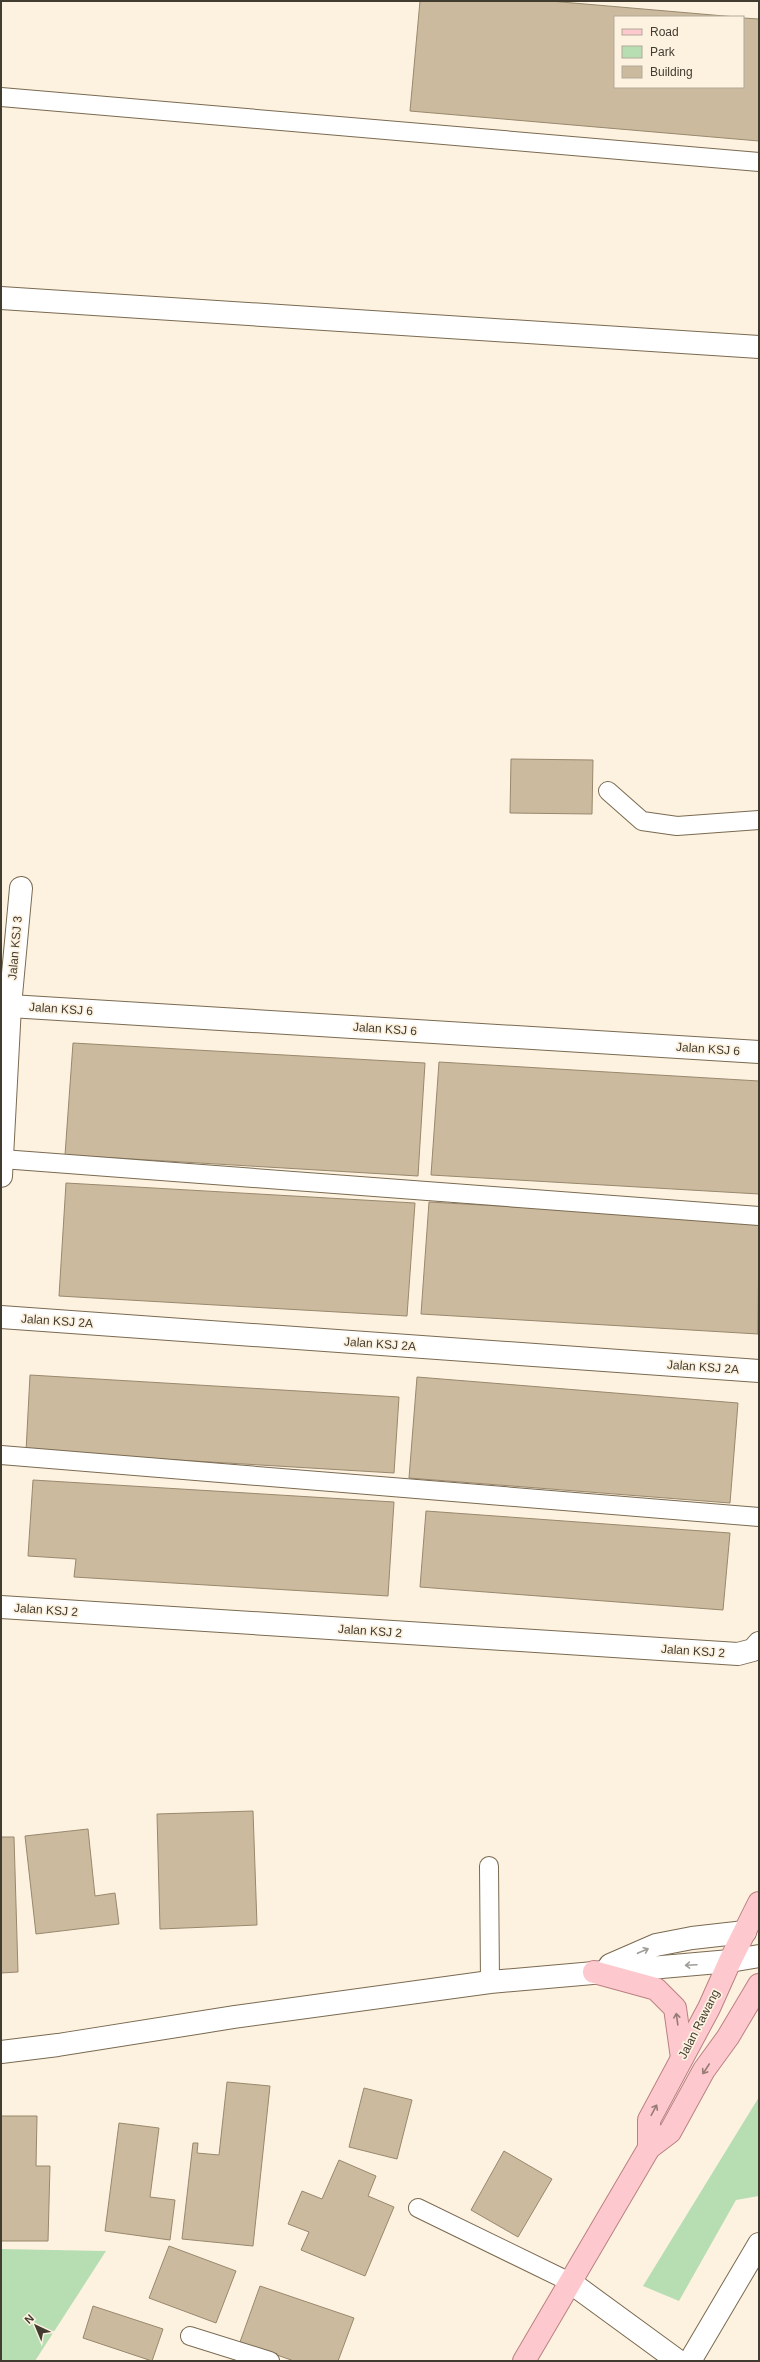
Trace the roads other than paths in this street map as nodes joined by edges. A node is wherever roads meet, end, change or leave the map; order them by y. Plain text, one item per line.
1 (1, 97) edge
2 (759, 162) edge
3 (1, 298) edge
4 (759, 347) edge
5 (608, 791) dead end
6 (759, 820) edge
7 (20, 888) dead end
8 (10, 1006) junction
9 (759, 1052) edge
10 (2, 1167) edge
11 (759, 1216) edge
12 (1, 1317) edge
13 (759, 1371) edge
14 (1, 1455) edge
15 (759, 1517) edge
16 (1, 1607) edge
17 (759, 1643) edge
18 (489, 1866) dead end
19 (759, 1903) edge
20 (752, 1930) edge
21 (759, 1956) edge
22 (730, 1961) junction
23 (594, 1972) junction
24 (490, 1982) junction
25 (759, 1984) edge
26 (759, 2018) edge
27 (728, 2037) junction
28 (1, 2052) edge
29 (682, 2058) junction
30 (649, 2148) junction
31 (418, 2208) dead end
32 (759, 2244) edge
33 (570, 2282) junction
34 (190, 2336) dead end
35 (270, 2361) edge
36 (524, 2361) edge
37 (678, 2361) edge
38 (690, 2361) edge

1 - 2 lane
3 - 4 street
5 - 6 lane
7 - 8 street, Jalan KSJ 3
8 - 9 street, Jalan KSJ 6
8 - 10 street, Jalan KSJ 3
10 - 11 lane
12 - 13 street, Jalan KSJ 2A
14 - 15 lane
16 - 17 street, Jalan KSJ 2
18 - 24 lane
19 - 20 main road, Jalan Rawang
20 - 22 main road, Jalan Rawang
23 -> 20 street
21 - 22 street
22 -> 23 street
22 - 29 main road, Jalan Rawang
23 - 24 street
29 -> 23 main road
24 - 28 street
25 - 27 main road
26 - 27 main road
27 -> 30 main road
30 -> 29 main road, Jalan Rawang
30 - 33 main road
31 - 33 lane
32 - 38 street
33 - 36 main road
33 - 37 street
34 - 35 lane

